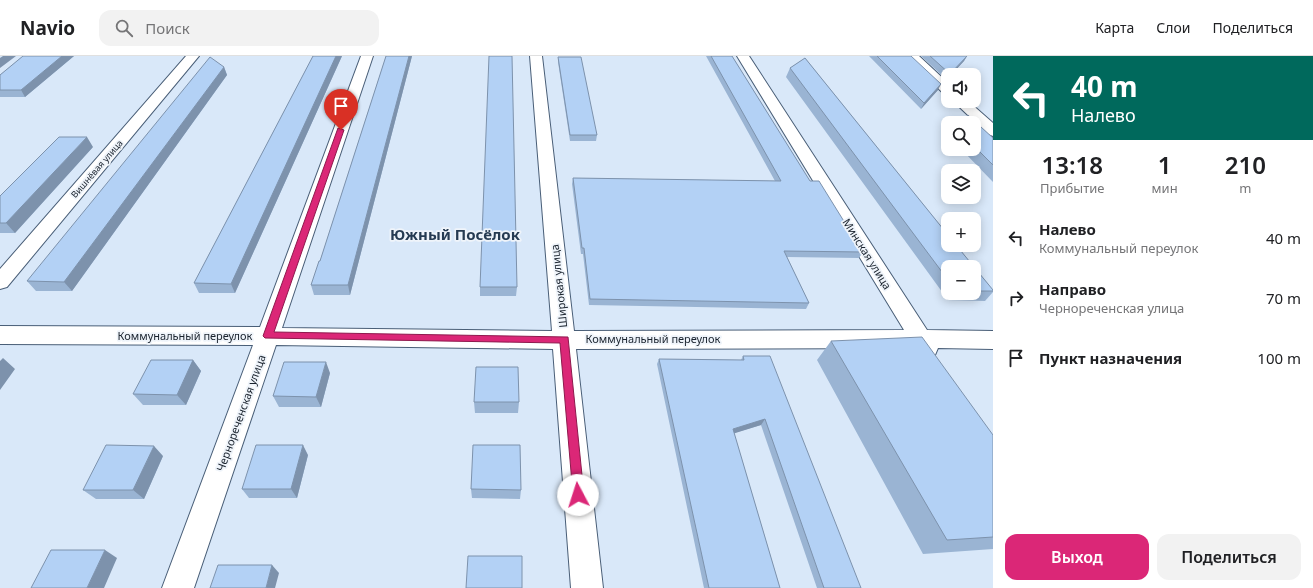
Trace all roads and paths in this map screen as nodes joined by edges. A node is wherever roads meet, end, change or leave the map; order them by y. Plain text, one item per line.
1 (193, 56) edge
2 (367, 56) edge
3 (536, 56) edge
4 (743, 56) edge
5 (911, 56) edge
6 (941, 84) edge
7 (968, 108) edge
8 (993, 131) edge
9 (0, 282) edge
10 (0, 335) edge
11 (268, 336) junction
12 (921, 338) junction
13 (564, 340) junction
14 (993, 340) edge
15 (938, 365) edge
16 (178, 588) edge
17 (587, 588) edge

1 - 9 street, Вишнёвая улица
2 - 11 street, Чернореченская улица
3 - 13 street, Широкая улица
4 - 12 street, Минская улица
5 - 6 street
7 - 8 street
10 - 11 street, Коммунальный переулок
11 - 13 street, Коммунальный переулок
11 - 16 street, Чернореченская улица
12 - 13 street, Коммунальный переулок
12 - 14 street, Коммунальный переулок
12 - 15 street, Минская улица
13 - 17 street, Широкая улица

